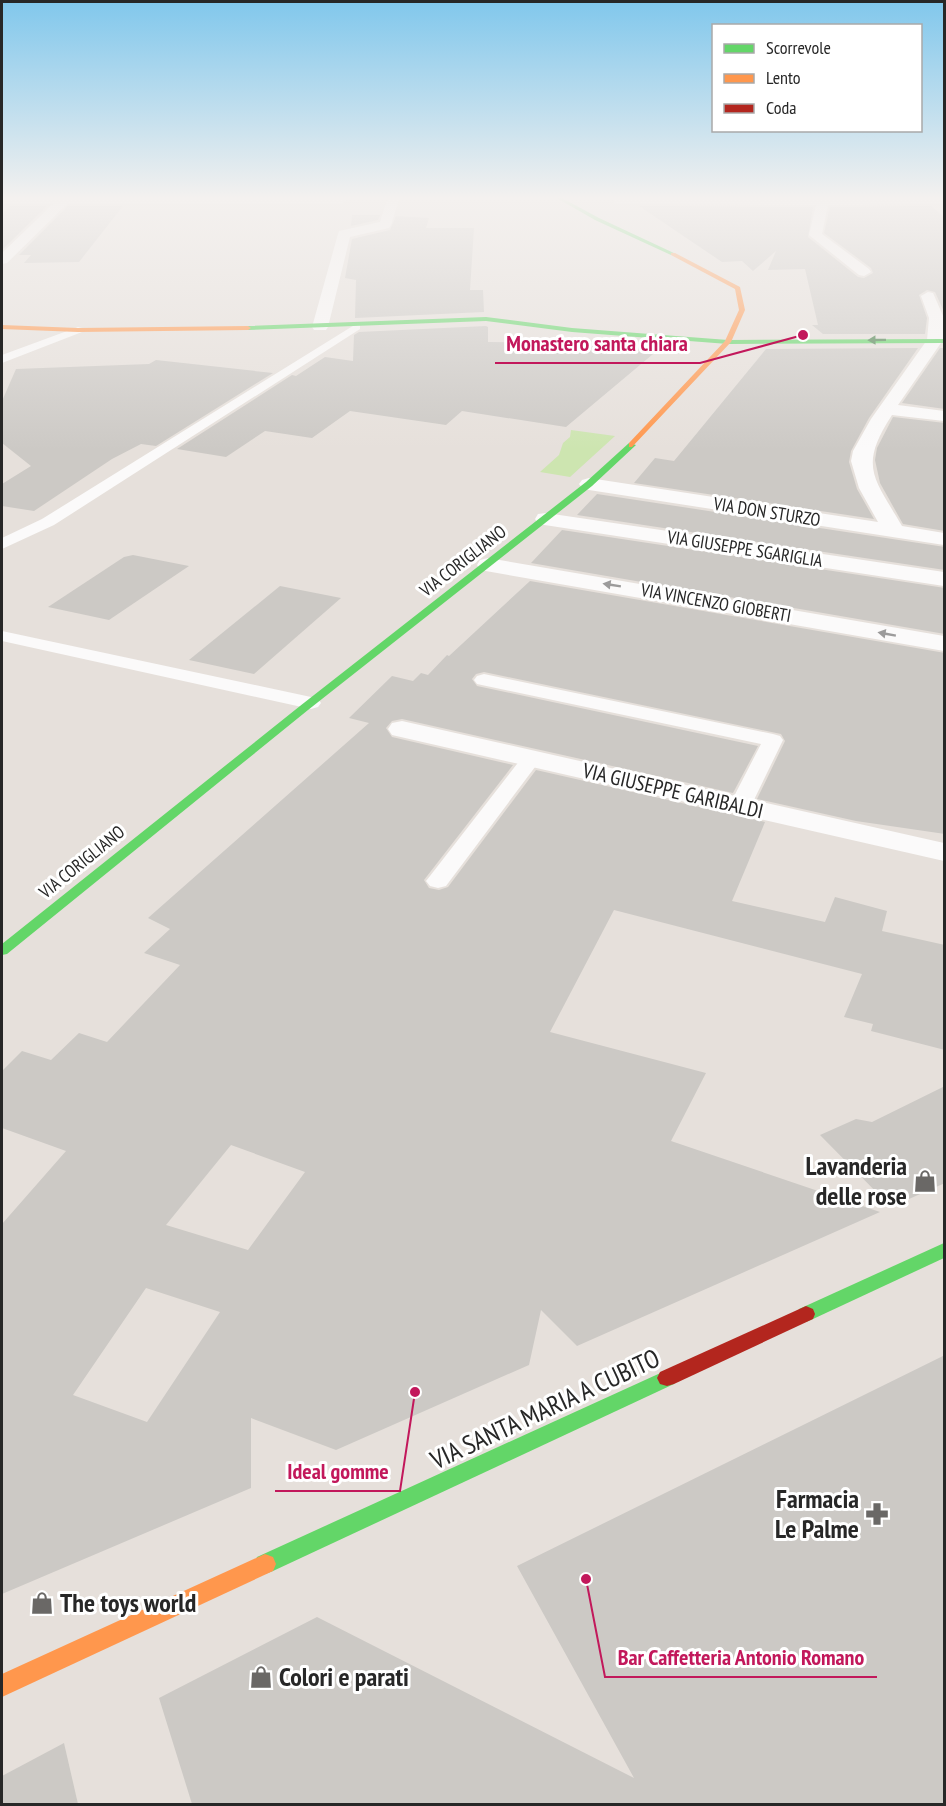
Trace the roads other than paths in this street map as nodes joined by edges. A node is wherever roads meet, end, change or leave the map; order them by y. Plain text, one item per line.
1 (332, 281) edge
2 (726, 281) edge
3 (945, 295) edge
4 (2, 327) edge
5 (320, 327) junction
6 (356, 327) junction
7 (78, 330) junction
8 (940, 340) edge
9 (728, 342) junction
10 (2, 359) edge
11 (888, 409) junction
12 (945, 416) edge
13 (589, 484) junction
14 (546, 519) junction
15 (894, 531) junction
16 (945, 539) edge
17 (2, 544) edge
18 (488, 565) junction
19 (945, 579) edge
20 (2, 636) edge
21 (945, 644) edge
22 (484, 680) dead end
23 (311, 703) junction
24 (402, 729) dead end
25 (531, 759) junction
26 (740, 806) junction
27 (945, 852) edge
28 (438, 881) dead end
29 (2, 951) edge
30 (945, 1250) edge
31 (2, 1686) edge

1 - 5 street
2 - 9 street, VIA CORIGLIANO
3 - 8 street
4 - 7 street
5 - 6 street
5 - 7 street
6 - 9 street
6 - 17 lane
7 - 10 lane
8 -> 9 street
8 - 11 street
9 - 13 street, VIA CORIGLIANO
11 - 12 street
11 - 15 street
13 - 14 street, VIA CORIGLIANO
13 - 15 street, VIA DON STURZO
14 - 18 street, VIA CORIGLIANO
14 - 19 street, VIA GIUSEPPE SGARIGLIA
15 - 16 street, VIA DON STURZO
21 -> 18 street, VIA VINCENZO GIOBERTI
18 - 23 street, VIA CORIGLIANO
20 - 23 lane
22 - 26 lane
23 - 29 street, VIA CORIGLIANO
24 - 25 street, VIA GIUSEPPE GARIBALDI
25 - 26 street, VIA GIUSEPPE GARIBALDI
25 - 28 lane
26 - 27 street, VIA GIUSEPPE GARIBALDI
30 - 31 street, VIA SANTA MARIA A CUBITO

